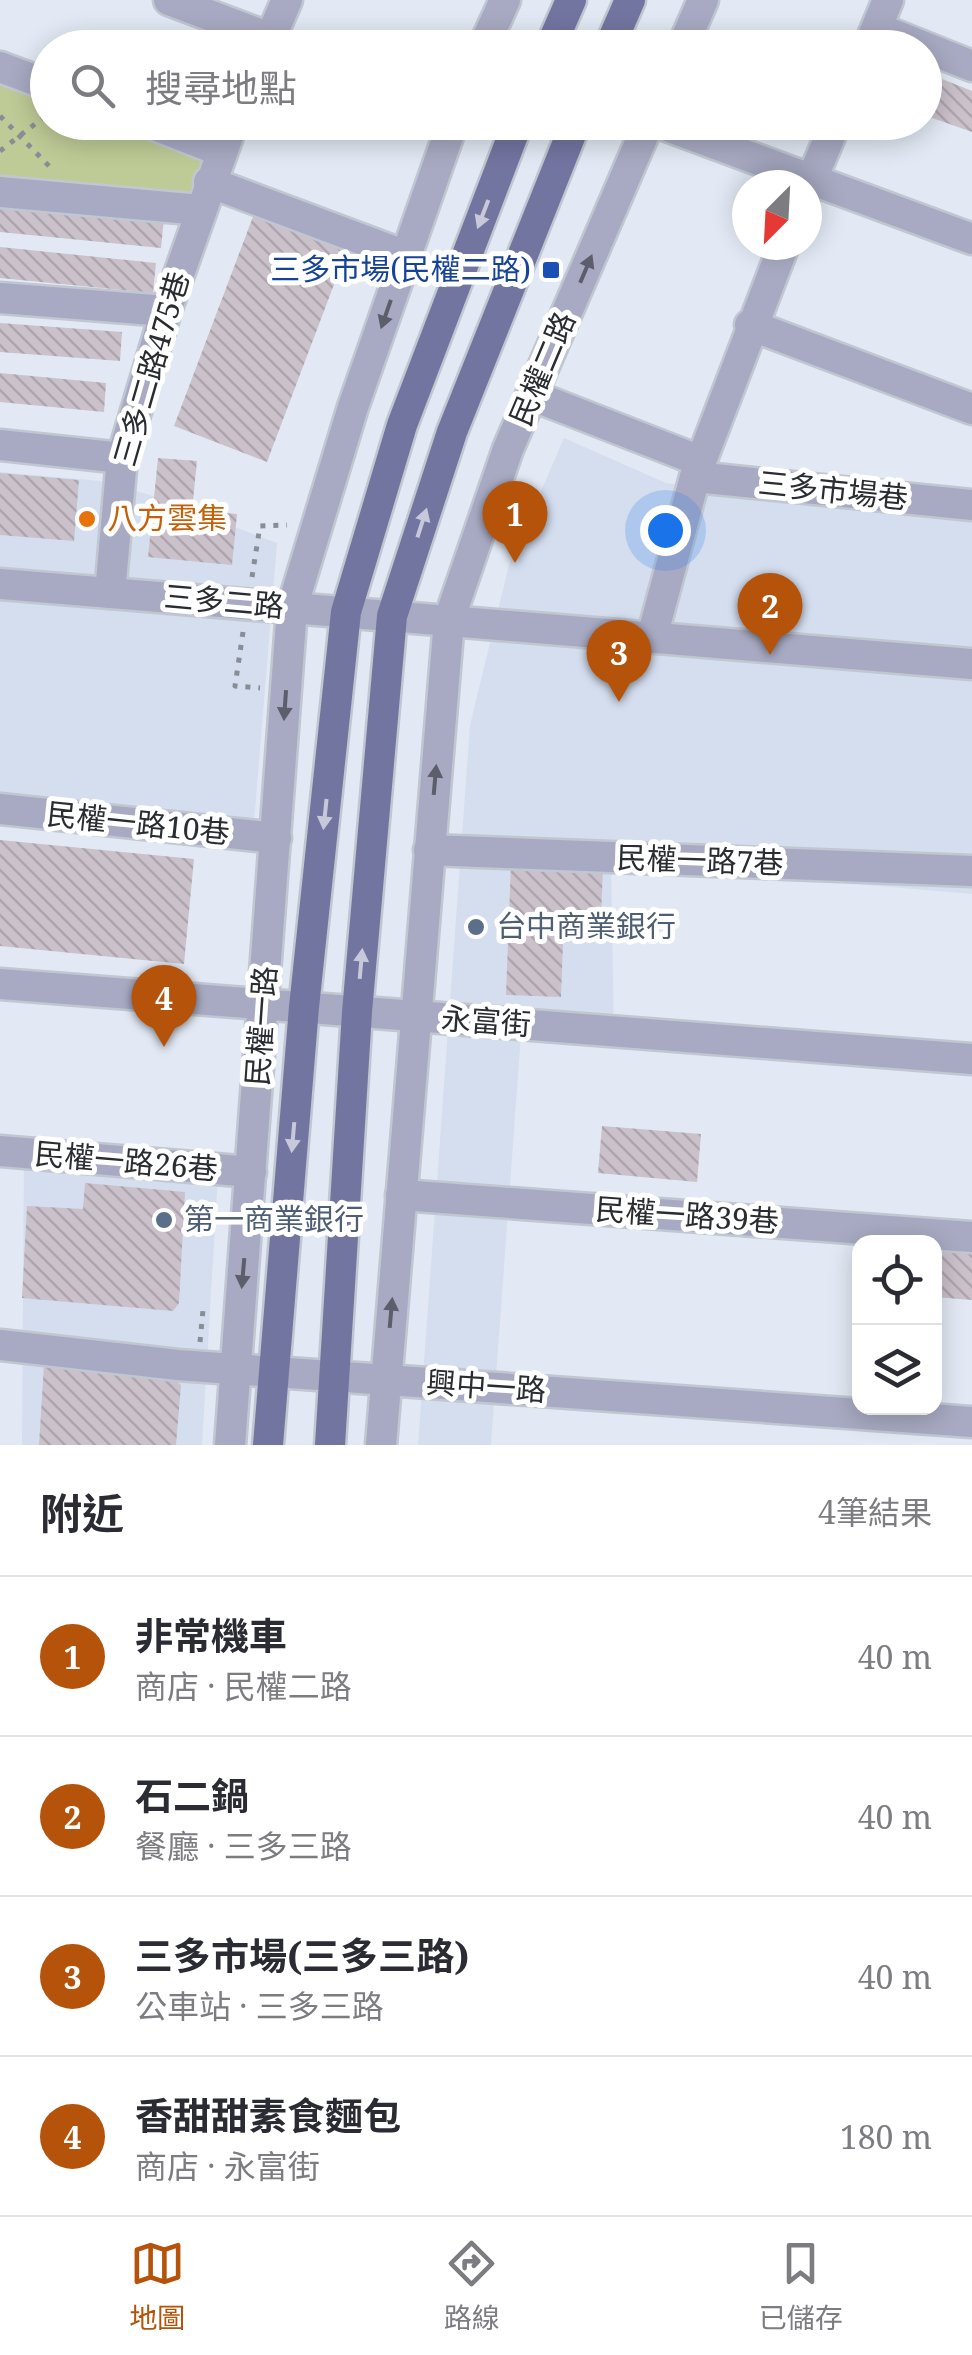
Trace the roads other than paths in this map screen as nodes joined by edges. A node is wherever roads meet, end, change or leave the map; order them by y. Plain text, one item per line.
1 (169, 0) edge
2 (287, 0) edge
3 (505, 0) edge
4 (572, 0) edge
5 (630, 0) edge
6 (703, 0) edge
7 (238, 30) edge
8 (274, 30) edge
9 (491, 30) edge
10 (558, 30) edge
11 (616, 30) edge
12 (690, 30) edge
13 (942, 53) edge
14 (972, 66) edge
15 (0, 67) edge
16 (30, 78) edge
17 (193, 140) edge
18 (226, 140) edge
19 (447, 140) edge
20 (511, 140) edge
21 (569, 140) edge
22 (645, 140) edge
23 (698, 140) edge
24 (829, 140) edge
25 (221, 151) junction
26 (773, 170) edge
27 (816, 170) edge
28 (822, 189) edge
29 (0, 192) edge
30 (205, 196) junction
31 (972, 239) edge
32 (406, 256) junction
33 (778, 260) edge
34 (0, 298) edge
35 (166, 311) junction
36 (750, 325) junction
37 (531, 395) junction
38 (972, 409) edge
39 (0, 445) edge
40 (122, 458) junction
41 (698, 469) junction
42 (972, 505) edge
43 (0, 584) edge
44 (110, 593) junction
45 (292, 608) junction
46 (346, 612) junction
47 (392, 616) junction
48 (449, 620) junction
49 (652, 637) junction
50 (972, 664) edge
51 (0, 809) edge
52 (276, 838) junction
53 (429, 850) junction
54 (972, 872) edge
55 (0, 984) edge
56 (264, 1004) junction
57 (304, 1008) junction
58 (357, 1012) junction
59 (415, 1016) junction
60 (972, 1059) edge
61 (0, 1151) edge
62 (252, 1172) junction
63 (401, 1194) junction
64 (972, 1237) edge
65 (0, 1345) edge
66 (235, 1369) junction
67 (272, 1371) junction
68 (335, 1376) junction
69 (385, 1380) junction
70 (972, 1422) edge
71 (230, 1445) edge
72 (268, 1445) edge
73 (330, 1445) edge
74 (381, 1445) edge

1 - 7 street
2 - 8 street
3 - 9 street
4 - 10 main road
5 - 11 main road
6 - 12 street
13 - 14 street
15 - 16 street
17 - 25 street
18 - 25 street, 三多二路475巷
19 - 32 street
20 -> 46 main road
47 -> 21 main road, 民權二路
37 -> 22 street, 民權二路
23 - 26 street
24 - 27 street
25 - 30 street, 三多二路475巷
28 - 31 street
29 - 30 street
30 - 32 street
30 - 35 street, 三多二路475巷
32 -> 45 street
33 - 36 street
34 - 35 street
35 - 40 street, 三多二路475巷
36 - 38 street
36 - 41 street
37 - 41 street, 三多市場巷
37 - 48 street, 民權二路
39 - 40 street
40 - 44 street, 三多二路475巷
41 - 42 street, 三多市場巷
41 - 49 street
43 - 44 street, 三多二路
44 - 45 street, 三多二路
45 - 46 street, 三多二路
45 -> 52 street, 民權一路
46 - 47 street, 三多二路
46 -> 57 main road, 民權一路
47 - 48 street, 三多二路
58 -> 47 main road
48 - 49 street, 三多二路
53 -> 48 street
49 - 50 street, 三多二路
51 - 52 street, 民權一路10巷
52 - 56 street, 民權一路
53 - 54 street, 民權一路7巷
53 - 59 street
55 - 56 street, 永富街
56 - 57 street, 永富街
56 - 62 street, 民權一路
57 - 58 street, 永富街
57 -> 67 main road, 民權一路
58 - 59 street, 永富街
58 - 68 main road
59 - 60 street, 永富街
59 - 63 street
61 - 62 street, 民權一路26巷
62 -> 66 street, 民權一路
63 - 64 street, 民權一路39巷
69 -> 63 street
65 - 66 street, 興中一路
66 - 67 street, 興中一路
66 - 71 street, 民權一路
67 - 68 street, 興中一路
67 - 72 main road, 民權一路
68 - 69 street, 興中一路
68 - 73 main road
69 - 70 street, 興中一路
69 - 74 street

